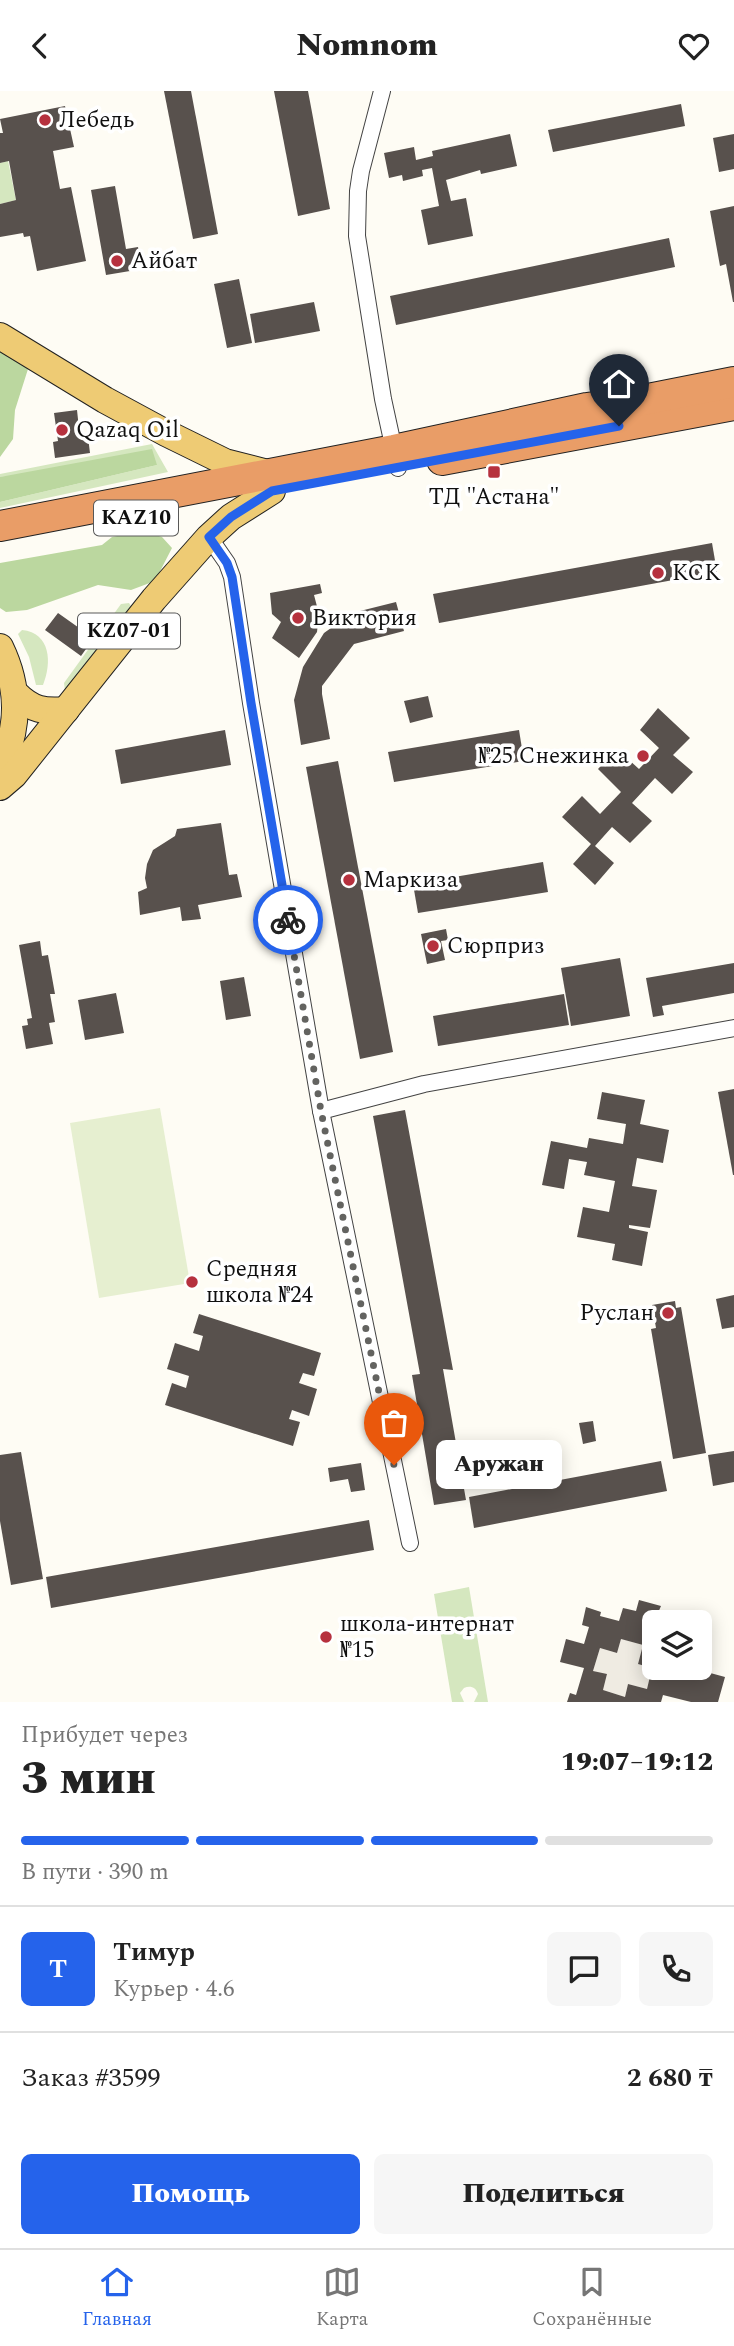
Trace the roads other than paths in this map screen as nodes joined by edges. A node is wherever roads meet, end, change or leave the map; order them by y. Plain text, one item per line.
1 (382, 91) edge
2 (2, 339) edge
3 (734, 382) edge
4 (734, 405) edge
5 (396, 459) junction
6 (270, 482) junction
7 (0, 526) edge
8 (209, 537) junction
9 (0, 545) edge
10 (0, 646) edge
11 (16, 694) junction
12 (66, 710) junction
13 (0, 769) edge
14 (0, 787) edge
15 (734, 1028) edge
16 (321, 1111) junction
17 (410, 1543) dead end

1 - 5 street
2 - 6 main road
3 - 5 highway, KAZ10
4 - 5 highway, KAZ10
5 - 6 highway, KAZ10
6 - 7 highway, KAZ10
6 - 8 main road, KZ07-01
6 - 9 highway, KAZ10
8 - 12 main road, KZ07-01
8 - 16 street
10 - 11 main road
11 - 12 main road
11 - 13 main road
12 - 14 main road, KZ07-01
15 - 16 street
16 - 17 street

